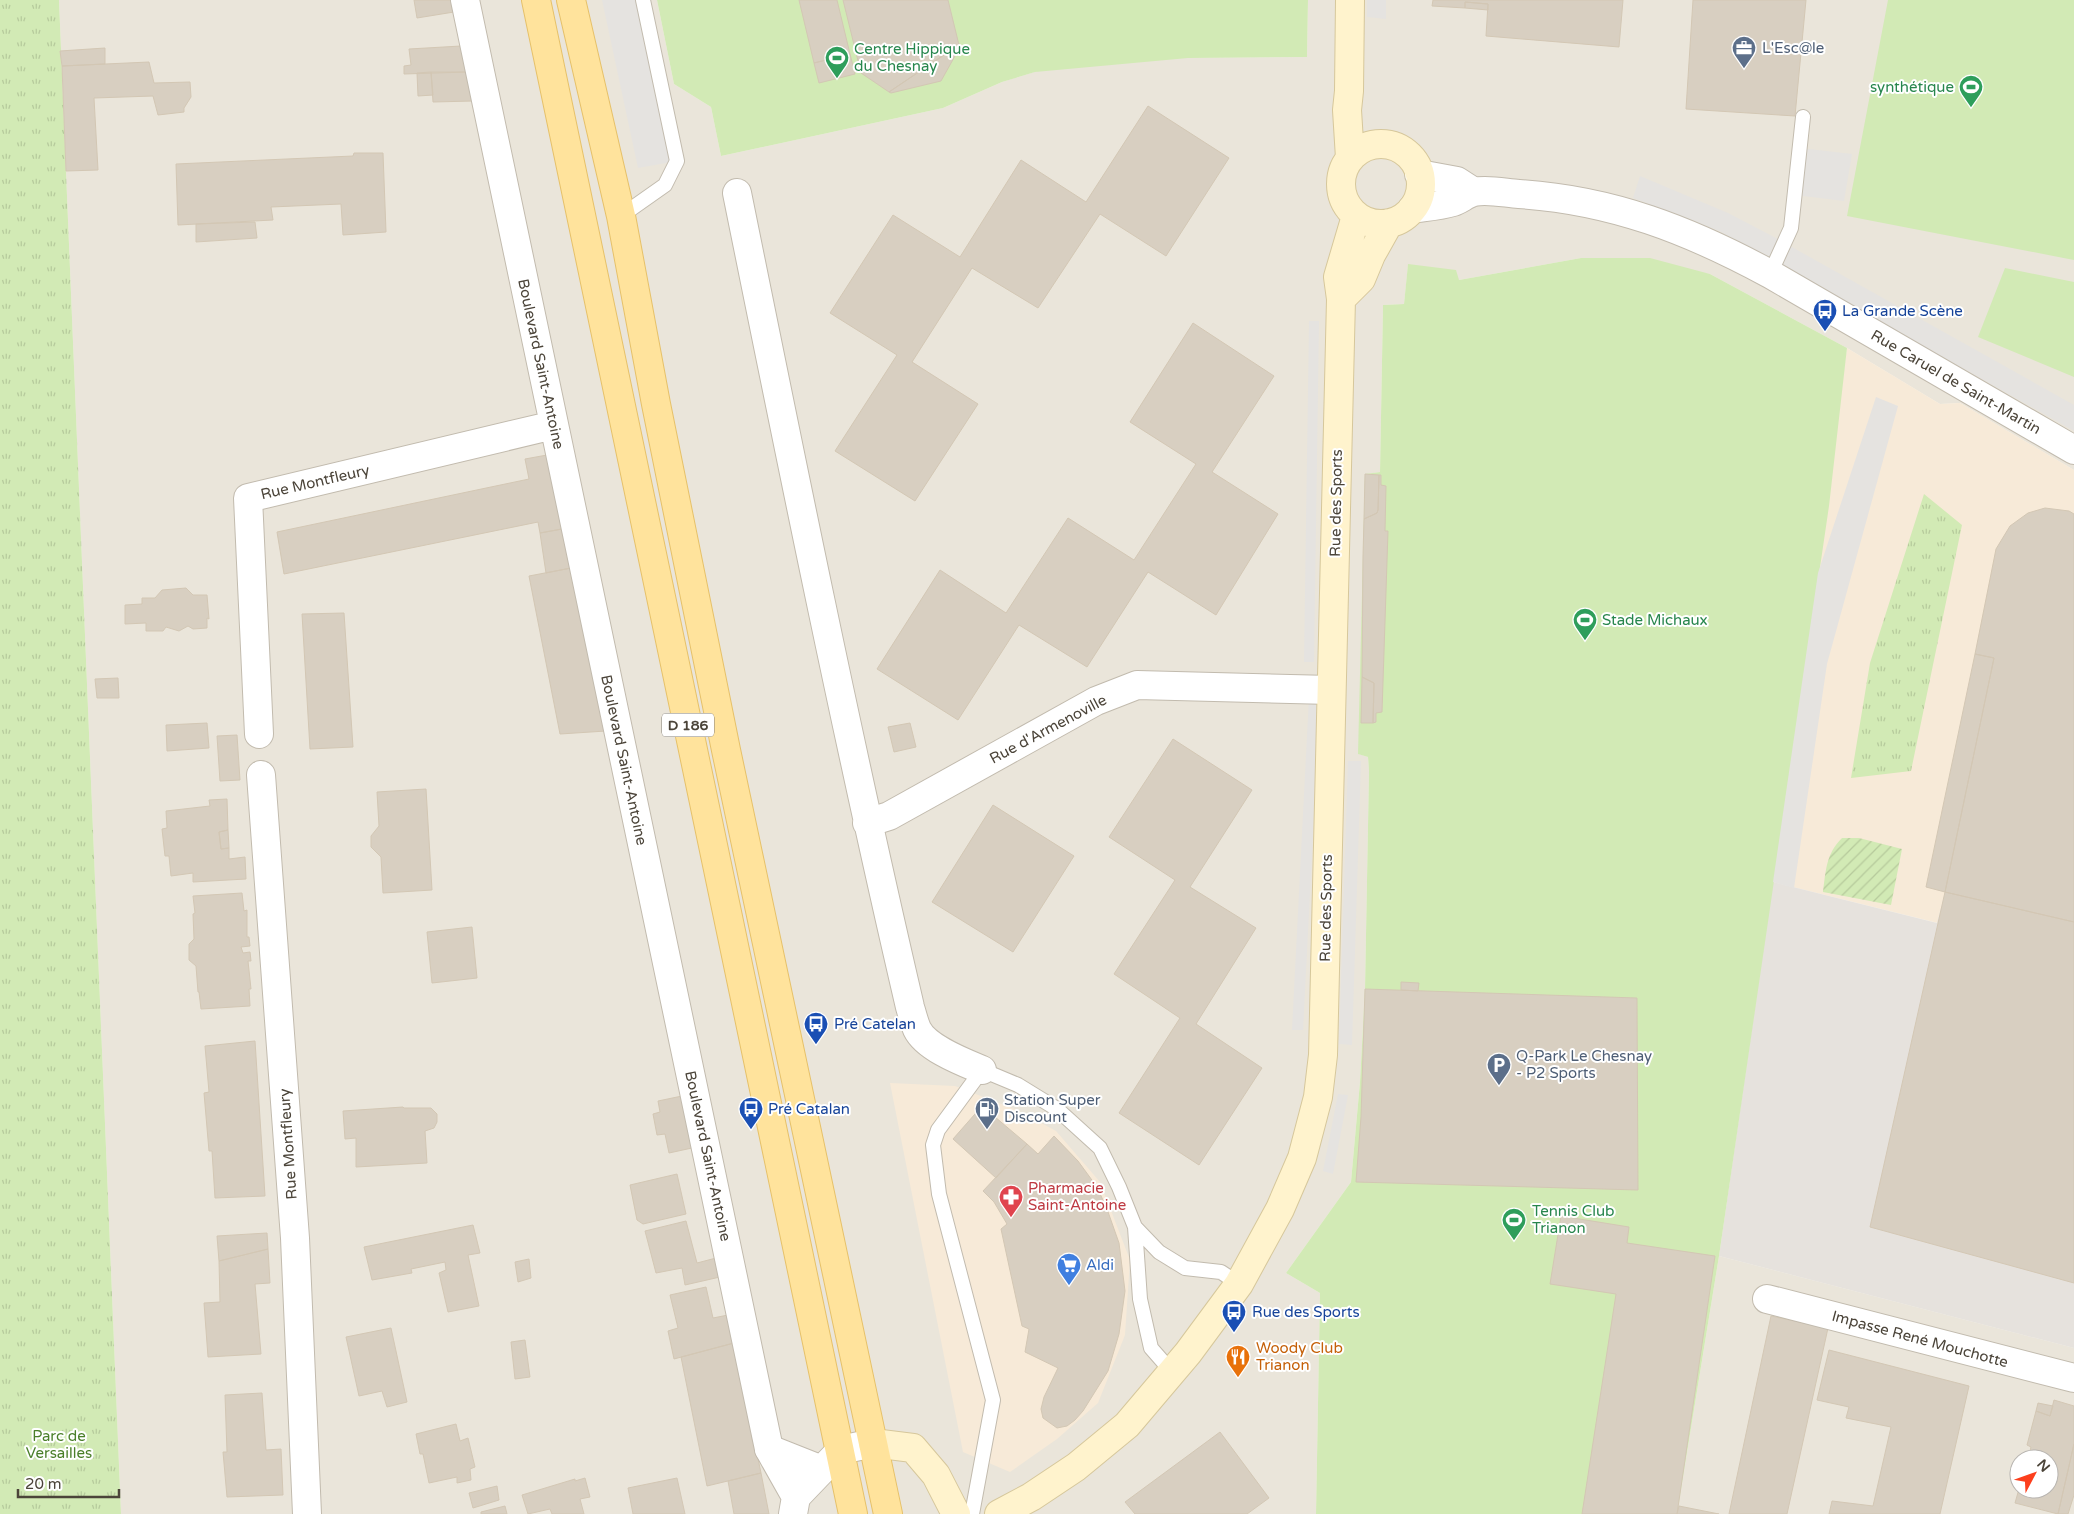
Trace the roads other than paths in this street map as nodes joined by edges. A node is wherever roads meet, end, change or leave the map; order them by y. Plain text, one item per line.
1 (465, 0) edge
2 (536, 0) edge
3 (572, 0) edge
4 (643, 0) edge
5 (1350, 0) edge
6 (1350, 91) junction
7 (1803, 117) dead end
8 (1383, 144) junction
9 (1350, 158) junction
10 (1420, 174) junction
11 (1474, 192) junction
12 (737, 194) dead end
13 (1412, 209) junction
14 (620, 216) junction
15 (1356, 216) junction
16 (1389, 223) junction
17 (1770, 274) junction
18 (1340, 299) junction
19 (554, 425) junction
20 (2074, 450) edge
21 (1331, 690) junction
22 (259, 734) dead end
23 (261, 775) dead end
24 (867, 823) junction
25 (982, 1070) junction
26 (1136, 1227) junction
27 (1239, 1284) junction
28 (1767, 1299) dead end
29 (1172, 1372) junction
30 (2074, 1378) edge
31 (857, 1446) junction
32 (769, 1449) junction
33 (822, 1470) junction
34 (795, 1506) edge
35 (307, 1514) edge
36 (853, 1514) edge
37 (888, 1514) edge
38 (956, 1514) edge
39 (972, 1514) edge
40 (999, 1514) edge

1 - 19 street, Boulevard Saint-Antoine
2 - 31 main road, D 186
3 - 14 main road, D 186
4 - 14 lane
5 - 6 main road
6 - 8 main road
6 - 9 main road
7 - 17 lane
8 - 9 main road
8 - 10 main road
9 - 15 main road
10 - 11 street, Rue Caruel de Saint-Martin
10 - 13 main road
11 - 13 street, Rue Caruel de Saint-Martin
11 - 17 street, Rue Caruel de Saint-Martin
12 - 24 street
13 - 16 main road
14 - 31 main road, D 186
15 - 16 main road
15 - 18 main road, Rue des Sports
16 - 18 main road
17 - 20 street, Rue Caruel de Saint-Martin
18 - 21 main road, Rue des Sports
19 - 22 street, Rue Montfleury
19 - 32 street, Boulevard Saint-Antoine
21 - 24 street, Rue d'Armenoville
21 - 27 main road, Rue des Sports
23 - 35 street, Rue Montfleury
24 - 25 street
25 - 26 lane
25 - 39 lane
26 - 27 lane
26 - 29 lane
27 - 29 main road, Rue des Sports
28 - 30 street, Impasse René Mouchotte
29 - 40 main road, Rue des Sports
31 - 33 street
31 - 36 main road, D 186
31 - 37 main road, D 186
31 - 38 main road
32 - 33 street
32 - 34 street, Boulevard Saint-Antoine
33 - 34 street

